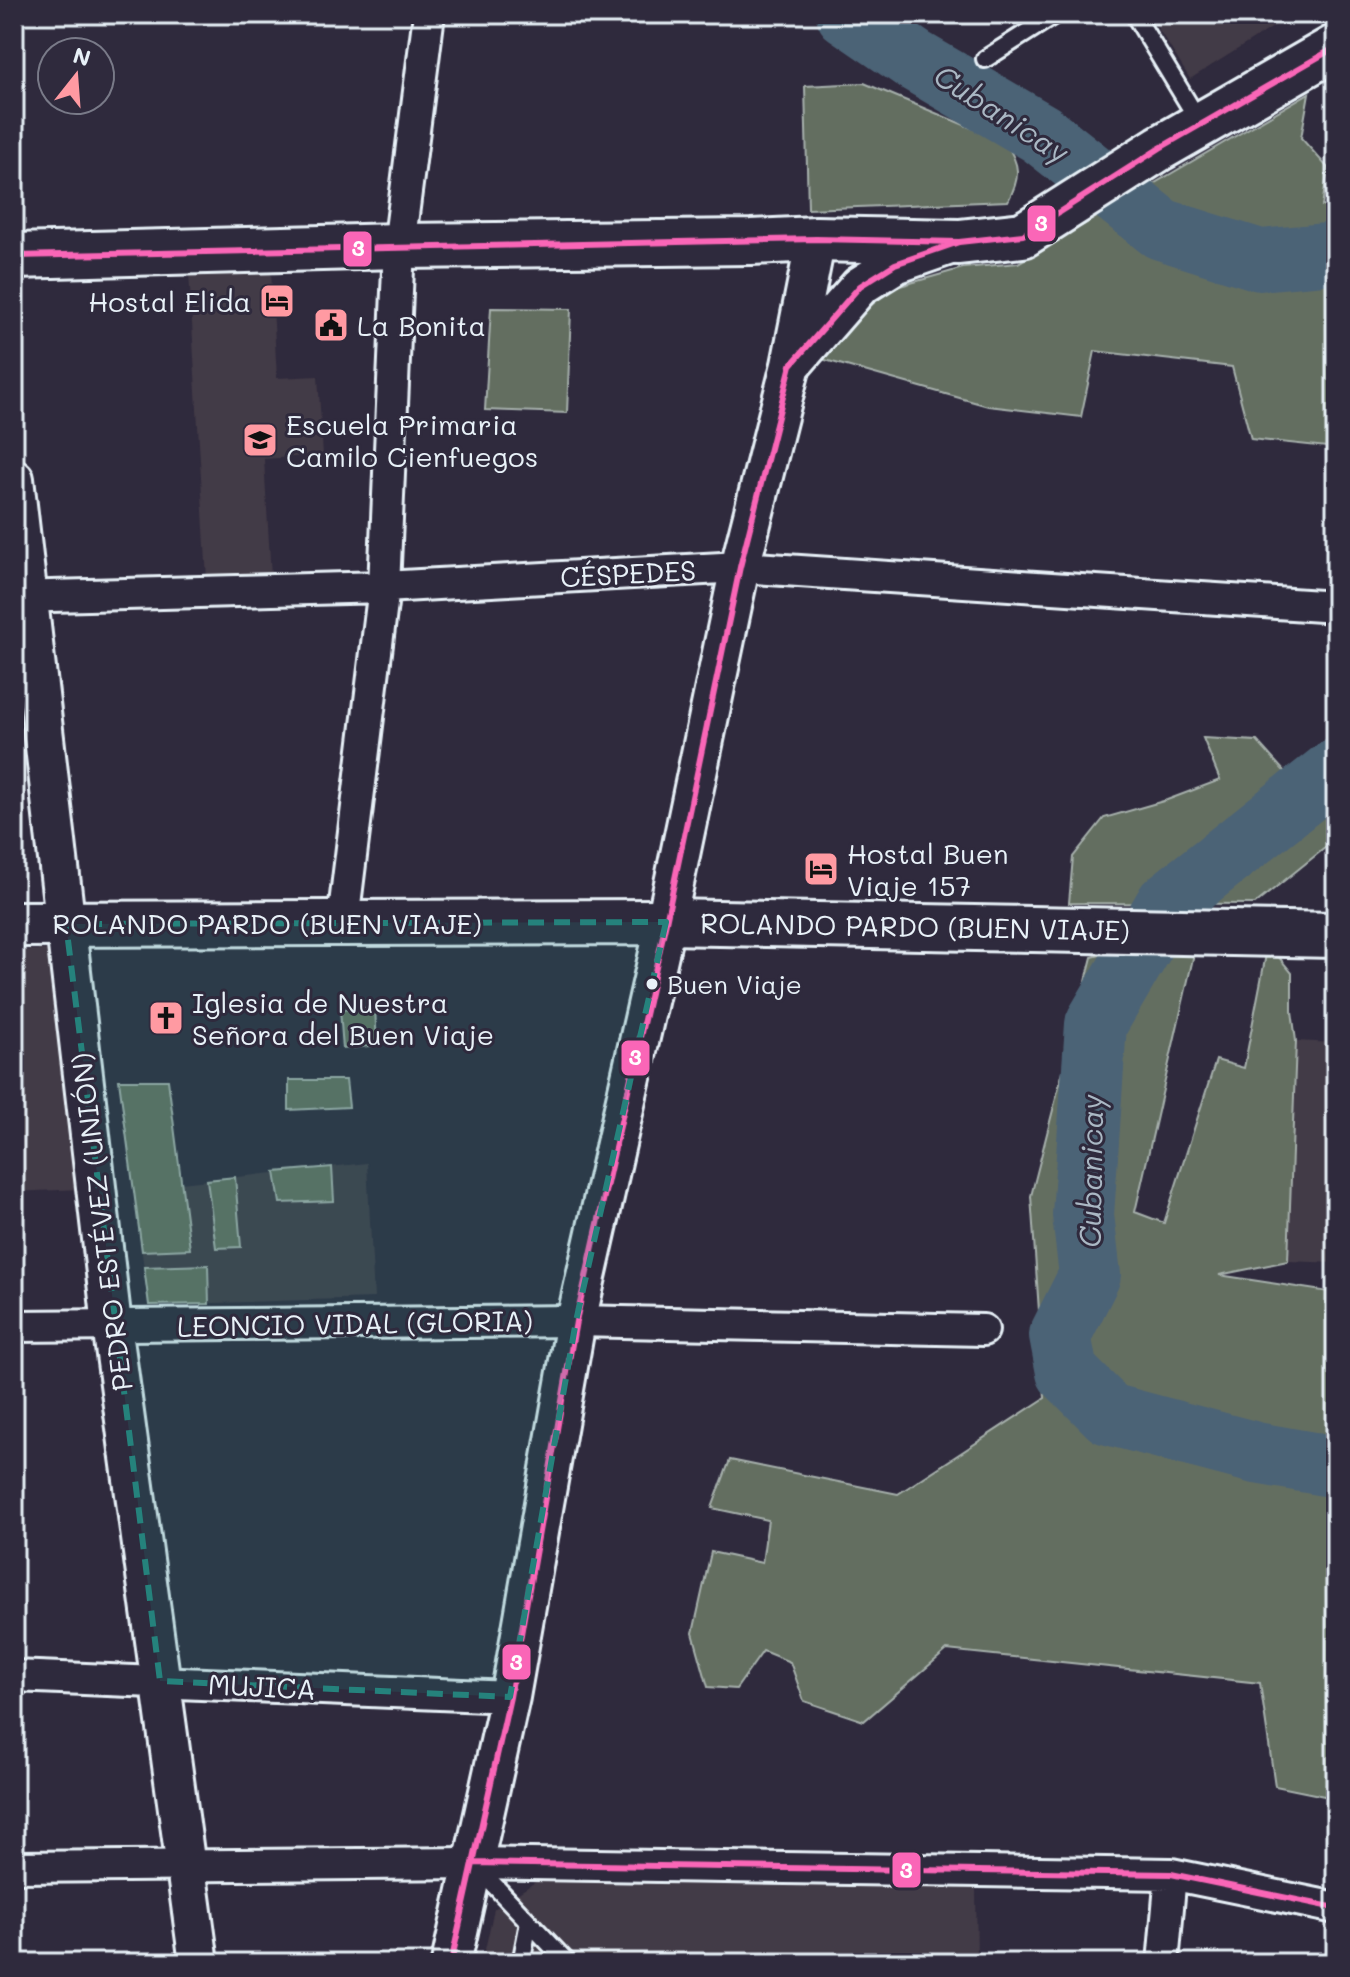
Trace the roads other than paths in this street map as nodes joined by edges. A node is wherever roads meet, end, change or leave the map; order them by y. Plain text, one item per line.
1 (429, 14) edge
2 (1056, 14) edge
3 (1134, 14) edge
4 (1336, 47) edge
5 (985, 59) dead end
6 (1201, 124) junction
7 (816, 239) junction
8 (959, 242) junction
9 (399, 246) junction
10 (14, 256) edge
11 (791, 365) junction
12 (14, 479) edge
13 (740, 567) junction
14 (384, 587) junction
15 (21, 596) edge
16 (1336, 607) edge
17 (343, 921) junction
18 (666, 922) junction
19 (14, 924) edge
20 (66, 924) junction
21 (1336, 935) edge
22 (576, 1321) junction
23 (112, 1325) junction
24 (14, 1326) edge
25 (983, 1330) dead end
26 (14, 1676) edge
27 (160, 1681) junction
28 (510, 1697) junction
29 (473, 1863) junction
30 (186, 1864) junction
31 (14, 1867) edge
32 (1171, 1874) junction
33 (1336, 1908) edge
34 (529, 1922) junction
35 (199, 1963) edge
36 (451, 1963) edge
37 (521, 1963) edge
38 (568, 1963) edge
39 (1163, 1963) edge

1 - 9 street
2 - 5 lane
3 - 6 lane
4 - 6 main road
6 - 8 main road
7 - 8 main road
7 - 9 main road
7 - 11 street
8 - 11 street
9 - 10 main road
9 - 14 street
11 - 13 street
12 - 15 street, PEDRO ESTÉVEZ (UNIÓN)
13 - 14 street, CÉSPEDES
13 - 16 street, CÉSPEDES
13 - 18 street
14 - 15 street, CÉSPEDES
14 - 17 street
15 - 20 street, PEDRO ESTÉVEZ (UNIÓN)
17 - 18 main road, ROLANDO PARDO (BUEN VIAJE)
17 - 20 main road, ROLANDO PARDO (BUEN VIAJE)
18 - 21 main road, ROLANDO PARDO (BUEN VIAJE)
18 - 22 street
19 - 20 main road, ROLANDO PARDO (BUEN VIAJE)
20 - 23 street, PEDRO ESTÉVEZ (UNIÓN)
22 - 23 street, LEONCIO VIDAL (GLORIA)
22 - 25 street, LEONCIO VIDAL (GLORIA)
22 - 28 street
23 - 24 street, LEONCIO VIDAL (GLORIA)
23 - 27 street, PEDRO ESTÉVEZ (UNIÓN)
26 - 27 street, MUJICA
27 - 28 street, MUJICA
27 - 30 street, PEDRO ESTÉVEZ (UNIÓN)
28 - 29 street
29 - 30 street
29 - 32 street
29 - 34 lane
29 - 36 street
30 - 31 street
30 - 35 street, PEDRO ESTÉVEZ (UNIÓN)
32 - 33 street
32 - 39 street
34 - 37 lane
34 - 38 lane

